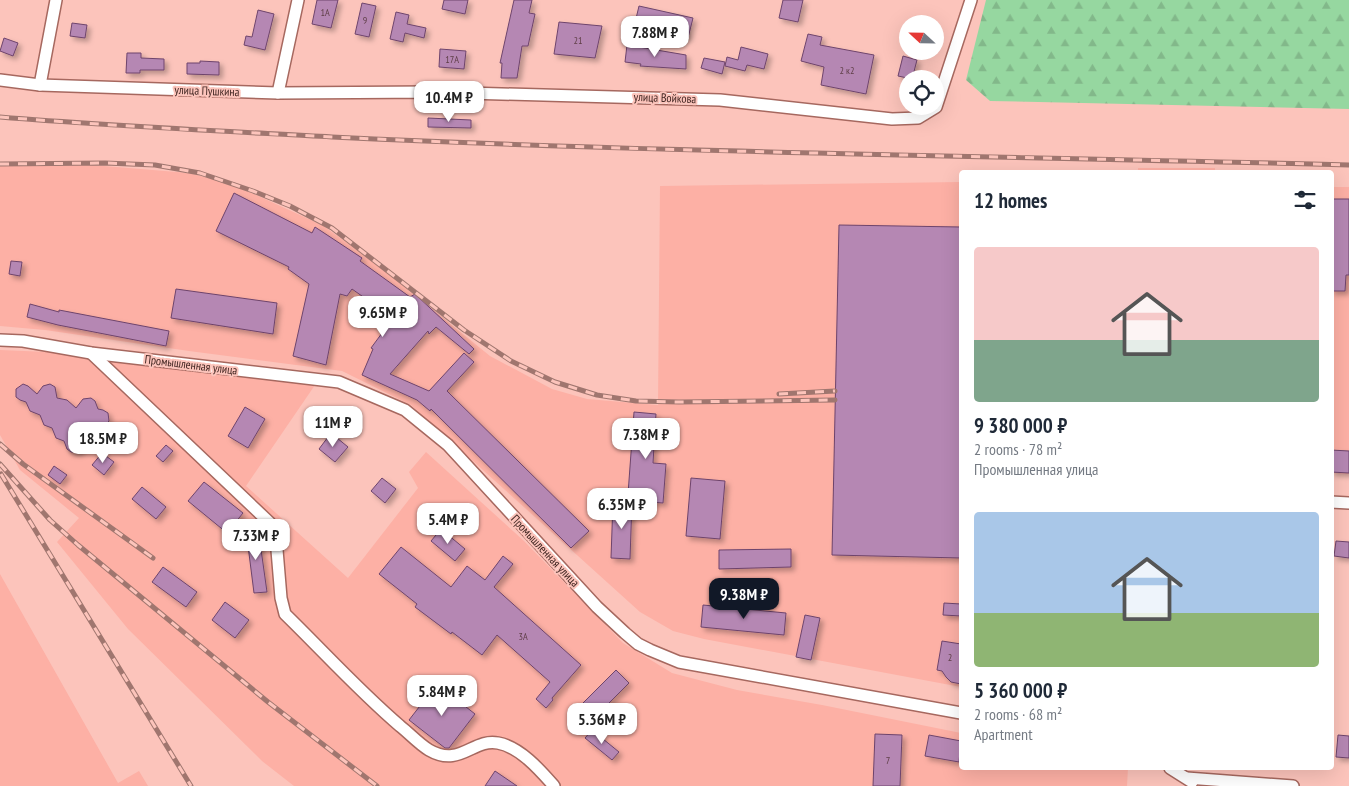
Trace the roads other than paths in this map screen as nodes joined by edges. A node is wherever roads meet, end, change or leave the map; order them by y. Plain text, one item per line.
1 (56, 0) edge
2 (298, 0) edge
3 (971, 0) edge
4 (0, 80) edge
5 (40, 85) junction
6 (278, 93) junction
7 (0, 340) edge
8 (91, 354) junction
9 (1334, 502) edge
10 (1349, 503) edge
11 (959, 713) edge
12 (1173, 770) edge
13 (1187, 778) junction
14 (554, 786) edge
15 (1197, 786) edge
16 (1293, 786) edge

1 - 5 street
2 - 6 street
3 - 6 street, улица Войкова
4 - 5 street, улица Пушкина
5 - 6 street, улица Пушкина
7 - 8 street, Промышленная улица
8 - 11 street, Промышленная улица
8 - 14 street
9 - 10 street
12 - 13 street
13 - 15 street
13 - 16 street

